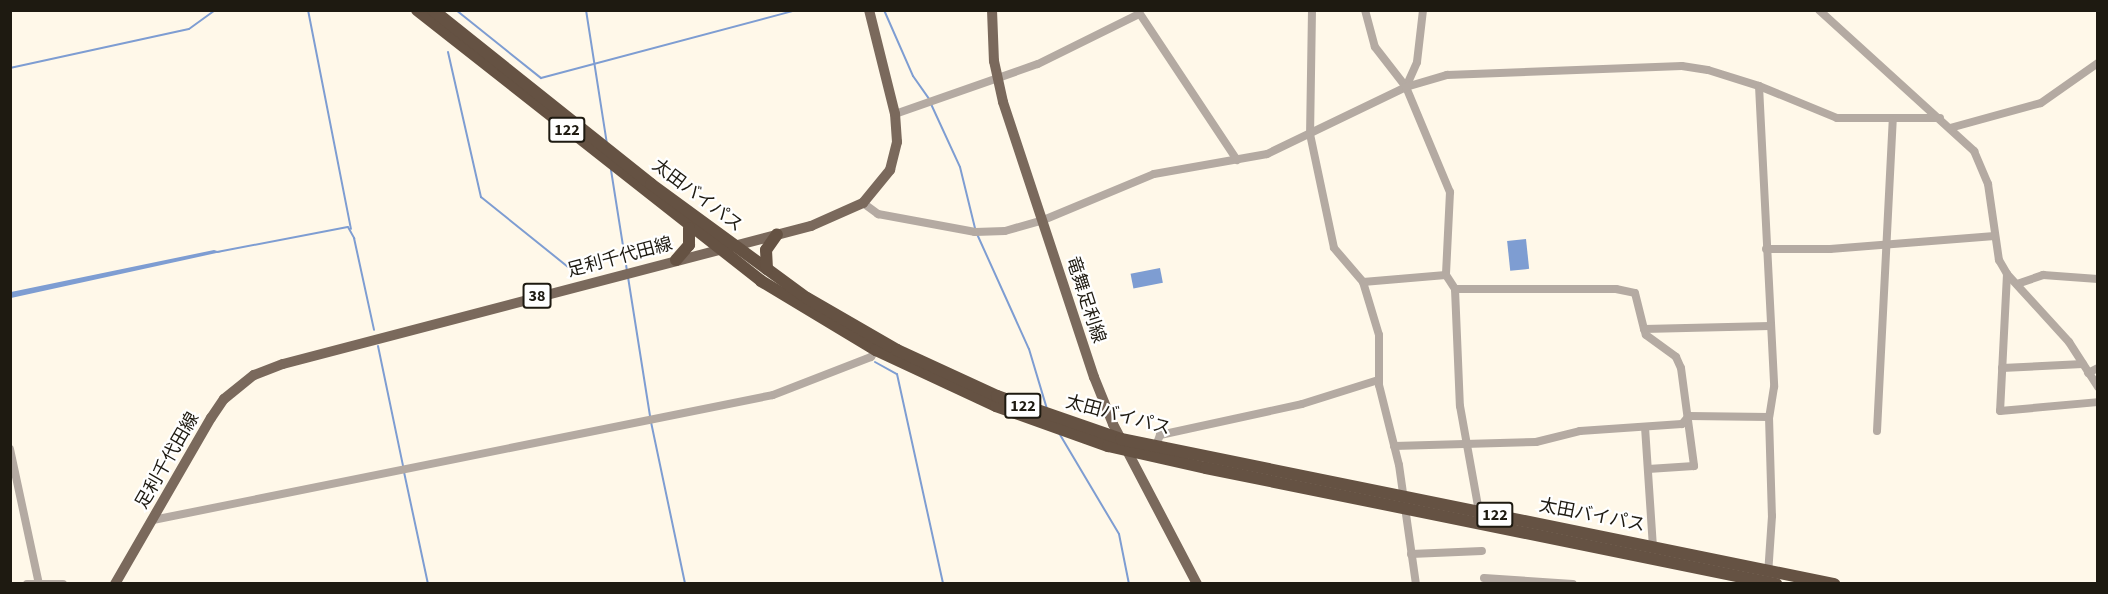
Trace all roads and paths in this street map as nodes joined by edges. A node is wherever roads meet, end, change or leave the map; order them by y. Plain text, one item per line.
1 (417, 10) edge
2 (433, 10) edge
3 (869, 10) edge
4 (992, 10) edge
5 (1312, 10) edge
6 (1365, 10) edge
7 (1423, 10) edge
8 (1819, 10) edge
9 (1138, 12) edge
10 (2097, 63) edge
11 (996, 77) junction
12 (1759, 86) junction
13 (1406, 87) junction
14 (895, 114) junction
15 (1940, 118) junction
16 (1893, 120) junction
17 (1950, 128) junction
18 (1310, 134) junction
19 (1238, 160) junction
20 (863, 203) junction
21 (1041, 221) junction
22 (689, 228) junction
23 (777, 234) junction
24 (1994, 236) junction
25 (1887, 243) junction
26 (733, 246) junction
27 (1766, 249) junction
28 (718, 250) junction
29 (676, 260) junction
30 (767, 269) junction
31 (2007, 274) junction
32 (1446, 275) junction
33 (2097, 279) edge
34 (1363, 282) junction
35 (2016, 284) junction
36 (1455, 289) junction
37 (1770, 326) junction
38 (1644, 329) junction
39 (876, 350) junction
40 (2083, 364) junction
41 (2002, 368) junction
42 (2097, 368) edge
43 (2088, 373) junction
44 (1378, 380) junction
45 (2097, 387) edge
46 (2097, 402) edge
47 (1689, 416) junction
48 (1769, 417) junction
49 (1645, 427) junction
50 (1877, 431) dead end
51 (1468, 443) junction
52 (1124, 444) junction
53 (1156, 446) junction
54 (1394, 446) junction
55 (10, 449) edge
56 (1648, 469) junction
57 (1403, 503) junction
58 (1479, 512) junction
59 (153, 520) junction
60 (1653, 547) junction
61 (1482, 551) dead end
62 (1411, 554) junction
63 (1484, 578) dead end
64 (1770, 580) edge
65 (38, 583) edge
66 (27, 584) edge
67 (63, 584) edge
68 (115, 584) edge
69 (1197, 584) edge
70 (1416, 584) edge
71 (1573, 584) edge
72 (1834, 584) edge

1 - 22 highway, 太田バイパス / 122
2 - 26 highway, 太田バイパス / 122
3 - 14 main road, 足利千代田線 / 38
4 - 11 main road, 竜舞足利線
5 - 18 street
6 - 13 street
7 - 13 street
8 - 15 street
9 - 11 street
9 - 19 street
10 - 17 street
11 - 14 street
11 - 21 main road, 竜舞足利線
12 - 13 street
12 - 16 street
12 - 27 street
13 - 18 street
13 - 32 street
14 - 20 main road, 足利千代田線 / 38
15 - 16 street
15 - 17 street
16 - 25 street
17 - 24 street
18 - 19 street
18 - 34 street
19 - 21 street
20 - 21 street
20 - 23 main road, 足利千代田線 / 38
21 - 52 main road, 竜舞足利線
22 - 28 highway, 太田バイパス / 122
22 - 29 highway
23 - 26 main road, 足利千代田線 / 38
23 - 30 highway
24 - 25 street
24 - 31 street
25 - 27 street
25 - 50 street
26 - 28 main road, 足利千代田線 / 38
26 - 30 highway, 太田バイパス / 122
27 - 37 street
28 - 29 main road, 足利千代田線 / 38
28 - 39 highway, 太田バイパス / 122
29 - 59 main road, 足利千代田線 / 38
30 - 52 highway, 太田バイパス / 122
31 - 35 street
31 - 41 street
32 - 34 street
32 - 36 street
33 - 35 street
34 - 44 street
35 - 40 street
36 - 38 street
36 - 51 street
37 - 38 street
37 - 48 street
38 - 47 street
39 - 52 highway, 太田バイパス / 122
39 - 59 street
40 - 41 street
40 - 43 street
41 - 46 street
42 - 43 street
43 - 45 street
44 - 53 street
44 - 54 street
47 - 48 street
47 - 49 street
47 - 56 street
48 - 64 street
49 - 51 street
49 - 56 street
51 - 54 street
51 - 58 street
52 - 53 highway, 太田バイパス / 122
52 - 57 highway, 太田バイパス / 122
52 - 69 main road, 竜舞足利線
53 - 57 highway, 太田バイパス / 122
54 - 57 street
55 - 65 street
56 - 60 street
57 - 58 highway, 太田バイパス / 122
57 - 62 street
57 - 64 highway, 太田バイパス / 122
58 - 60 highway, 太田バイパス / 122
59 - 68 main road, 足利千代田線 / 38
60 - 64 highway, 太田バイパス / 122
61 - 62 street
62 - 70 street
63 - 71 street
64 - 72 highway, 太田バイパス / 122
65 - 66 street
65 - 67 street

